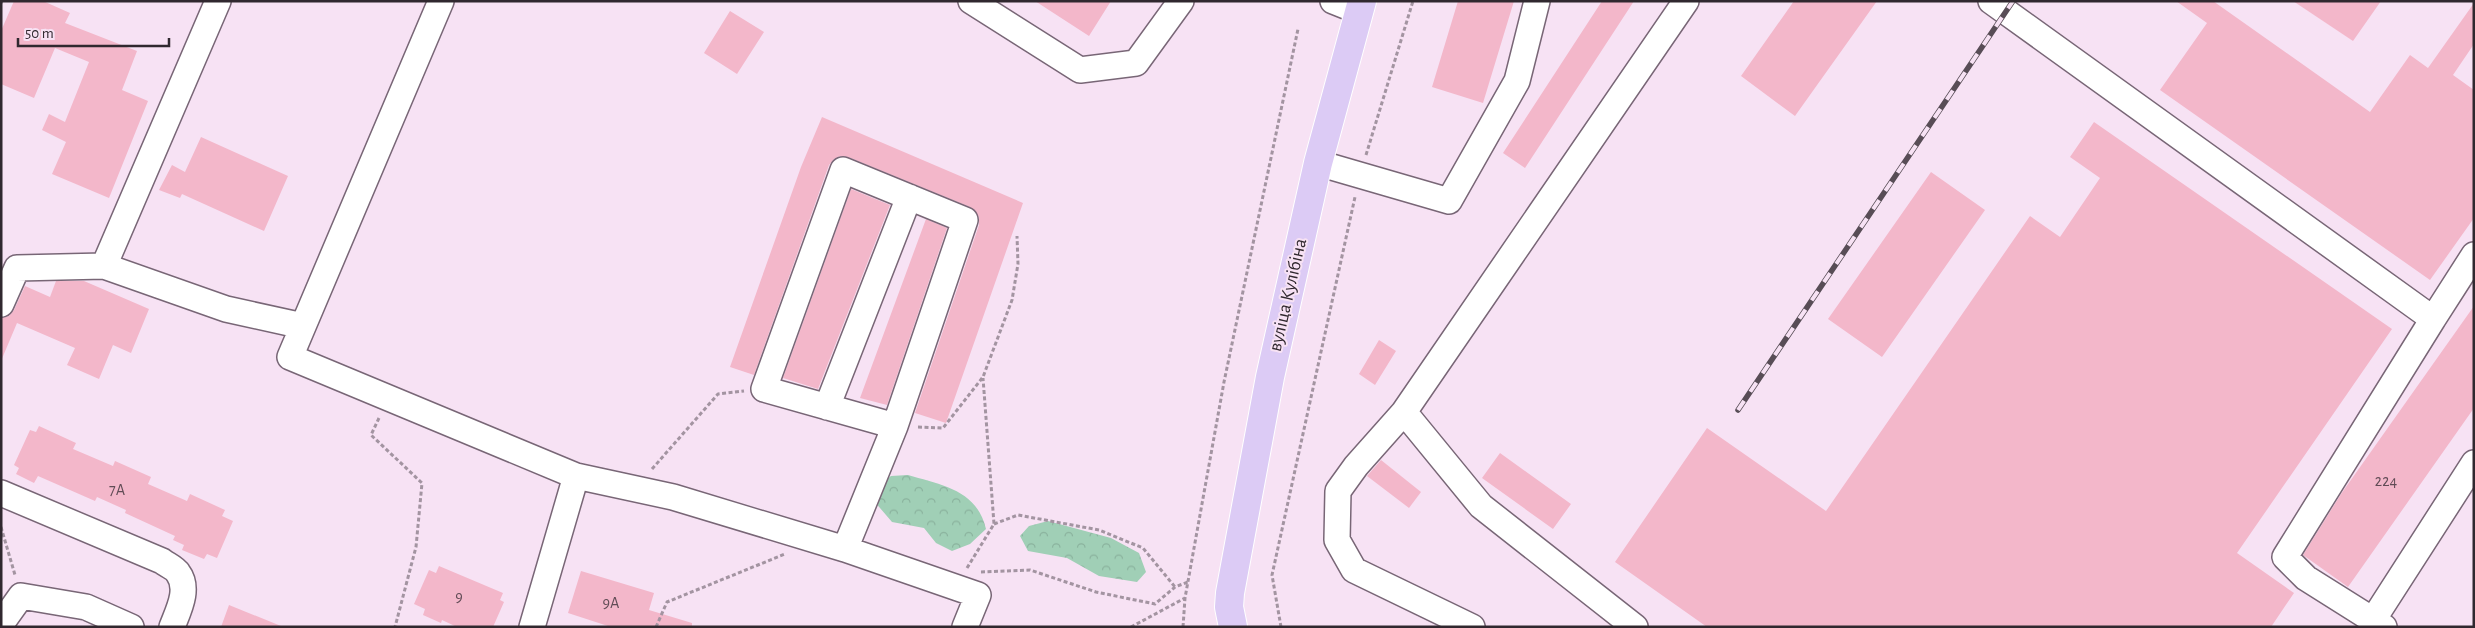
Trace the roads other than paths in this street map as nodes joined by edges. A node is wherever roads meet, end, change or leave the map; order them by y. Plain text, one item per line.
1 (218, 1) edge
2 (441, 1) edge
3 (971, 1) edge
4 (1180, 1) edge
5 (1333, 1) edge
6 (1537, 1) edge
7 (1686, 1) edge
8 (1991, 1) edge
9 (1360, 6) edge
10 (1318, 163) junction
11 (909, 197) junction
12 (2474, 255) edge
13 (104, 266) junction
14 (1, 304) edge
15 (2433, 319) junction
16 (304, 326) junction
17 (827, 407) junction
18 (1404, 412) junction
19 (895, 426) junction
20 (2474, 462) edge
21 (576, 476) junction
22 (1, 493) edge
23 (845, 549) junction
24 (2378, 623) edge
25 (1, 624) edge
26 (131, 627) edge
27 (172, 627) edge
28 (532, 627) edge
29 (966, 627) edge
30 (1233, 627) edge
31 (1472, 627) edge
32 (1635, 627) edge

1 - 13 street
2 - 16 street
3 - 4 street
5 - 9 street
6 - 10 street
7 - 18 street
8 - 15 street
9 - 10 main road, вуліца Кулібіна
10 - 30 main road, вуліца Кулібіна
11 - 17 street
11 - 17 street
11 - 19 street
12 - 15 street
13 - 14 street
13 - 16 street
15 - 24 street
16 - 21 street
17 - 19 street
18 - 31 street
18 - 32 street
19 - 23 street
20 - 24 street
21 - 23 street
21 - 28 street
22 - 27 street
23 - 29 street
25 - 26 street

